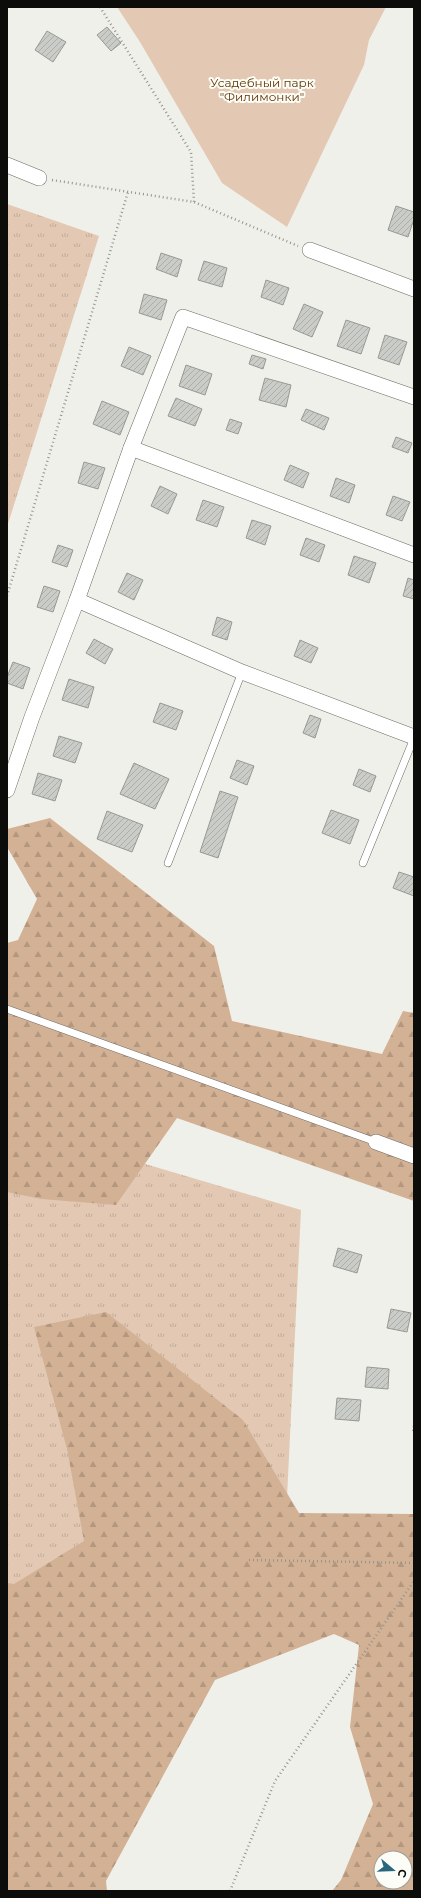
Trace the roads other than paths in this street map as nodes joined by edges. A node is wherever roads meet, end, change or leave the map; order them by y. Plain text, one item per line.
1 (7, 165) edge
2 (39, 178) road end
3 (310, 250) road end
4 (414, 289) edge
5 (414, 397) edge
6 (131, 448) junction
7 (414, 555) edge
8 (77, 600) junction
9 (242, 672) junction
10 (414, 737) edge
11 (7, 790) edge
12 (168, 863) dead end
13 (363, 863) dead end
14 (7, 1009) edge
15 (376, 1142) joint
16 (414, 1156) edge

1 - 2 street
3 - 4 street
5 - 6 street
6 - 7 street
6 - 8 street
8 - 9 street
8 - 11 street
9 - 10 street
9 - 12 lane
10 - 13 lane
14 - 15 lane
15 - 16 street

